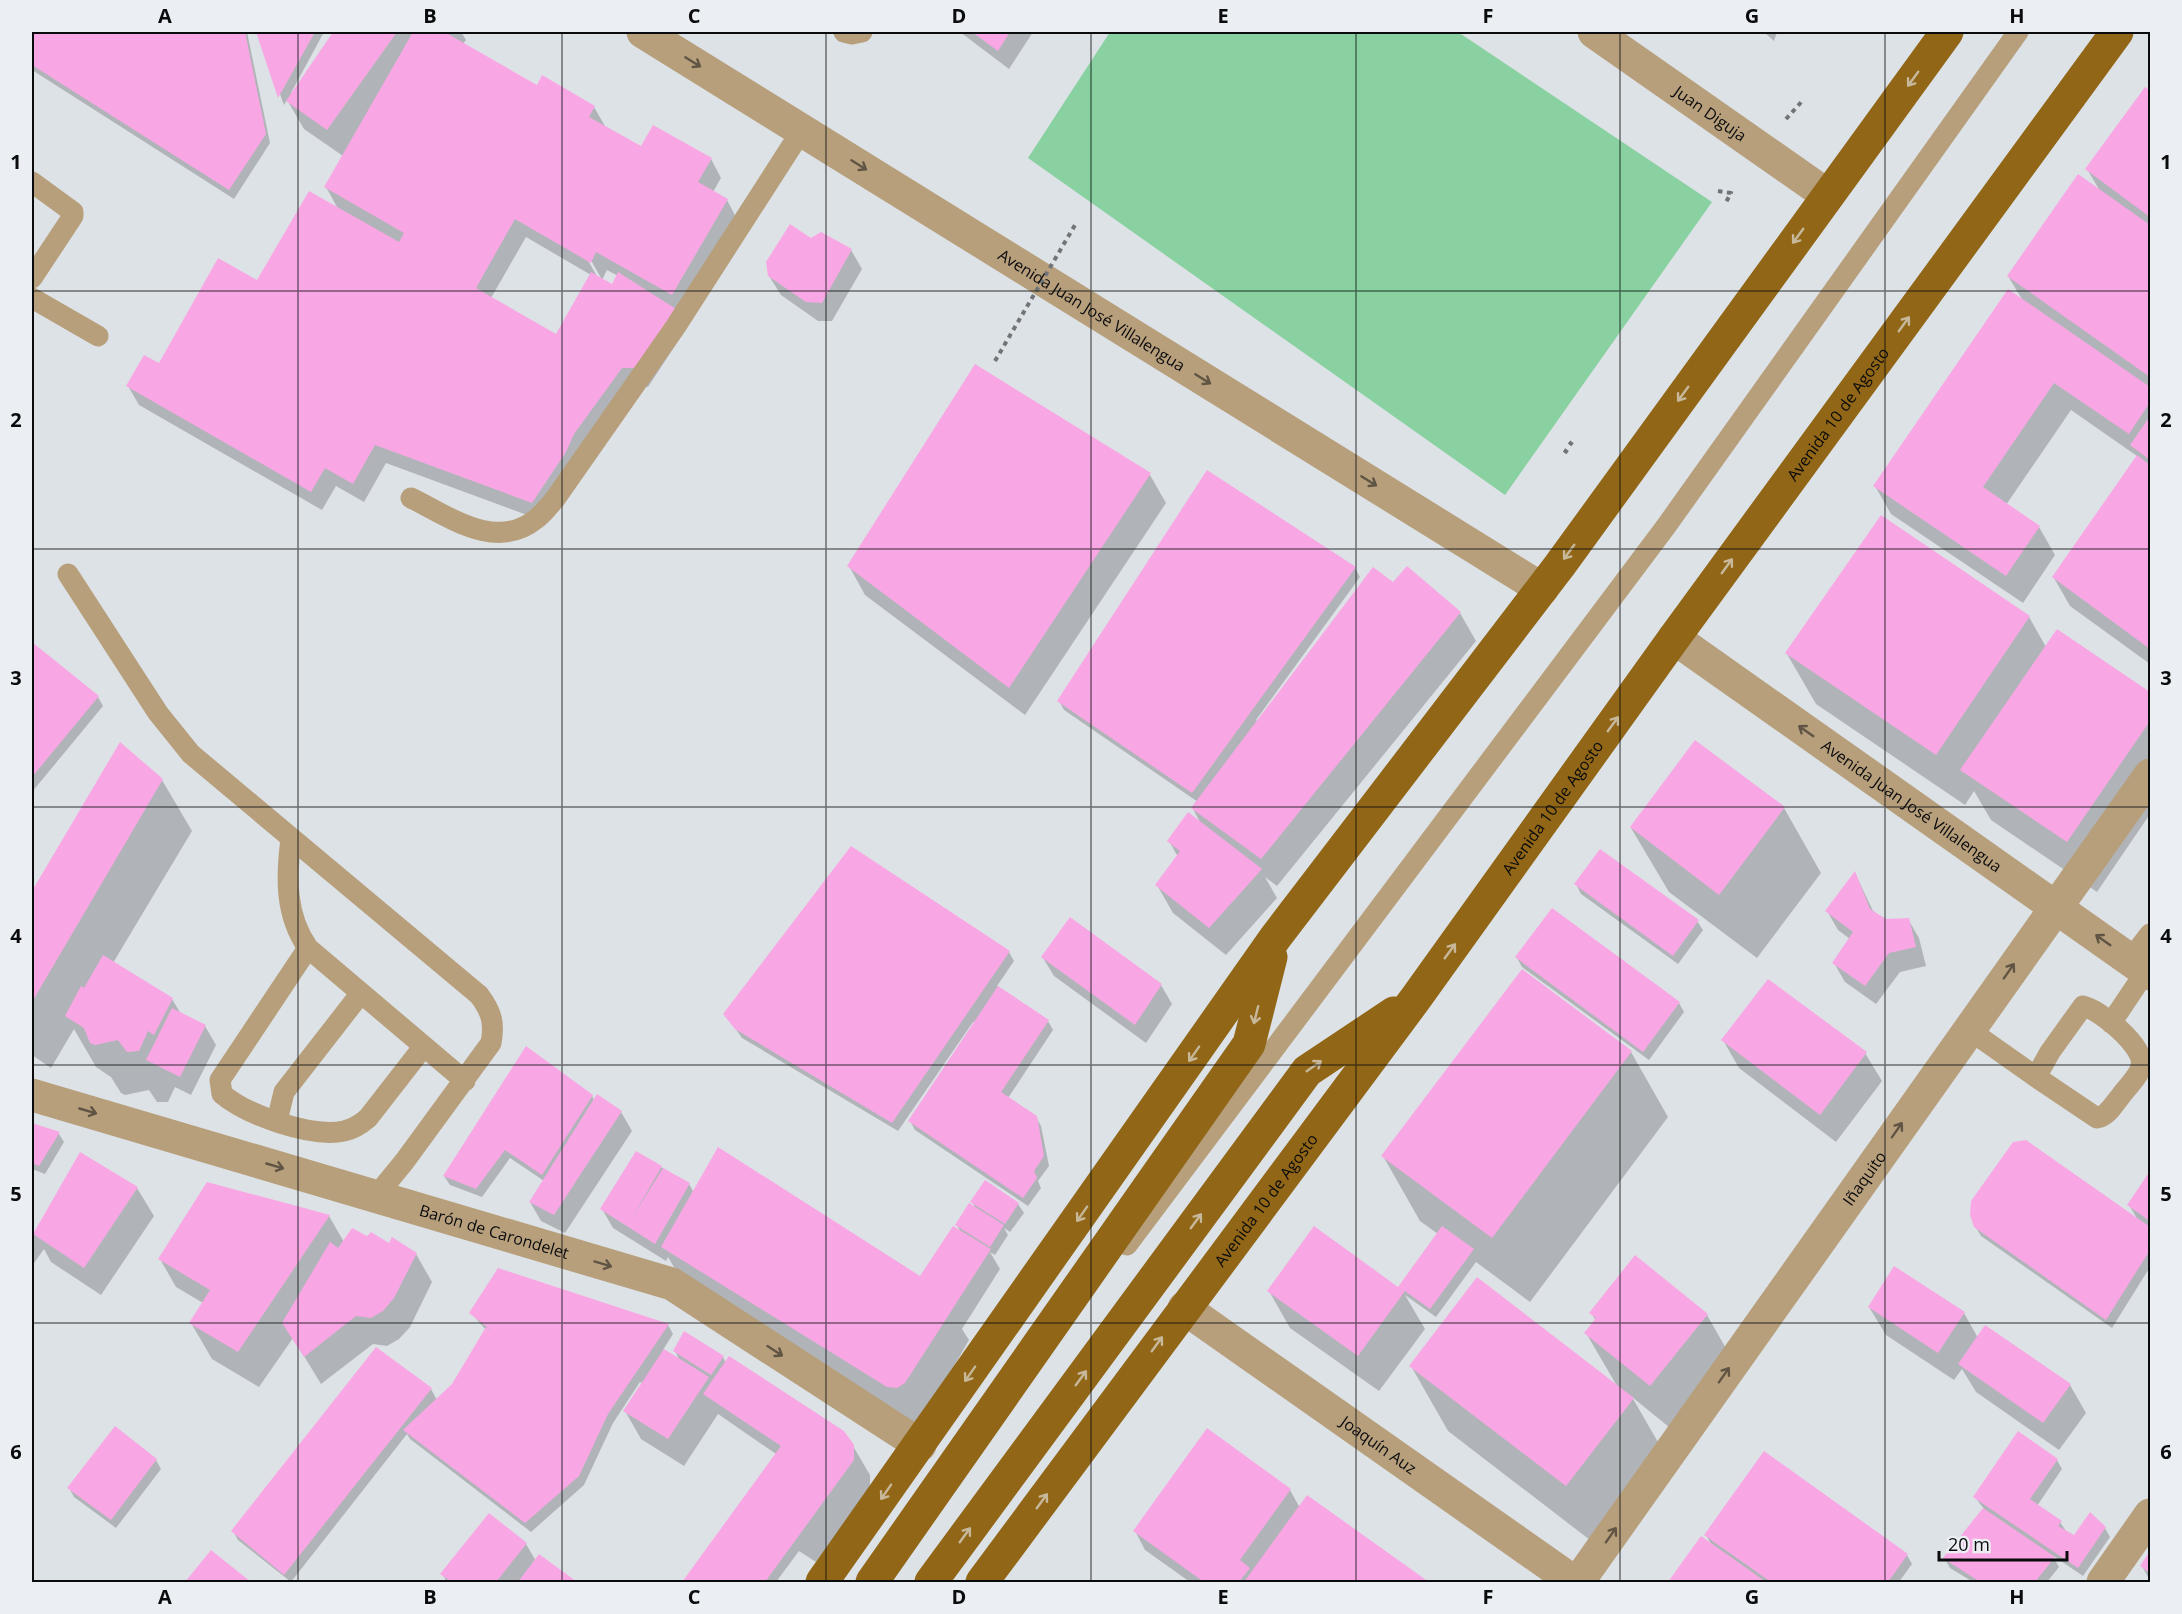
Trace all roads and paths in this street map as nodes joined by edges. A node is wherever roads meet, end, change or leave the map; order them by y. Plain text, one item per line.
1 (643, 32) edge
2 (844, 32) edge
3 (862, 32) edge
4 (1594, 32) edge
5 (1947, 32) edge
6 (2018, 32) edge
7 (2117, 32) edge
8 (1804, 99) dead end
9 (1786, 119) dead end
10 (802, 130) junction
11 (32, 182) edge
12 (1718, 191) dead end
13 (1827, 195) junction
14 (1725, 204) dead end
15 (1075, 225) dead end
16 (32, 278) edge
17 (32, 298) edge
18 (98, 336) dead end
19 (996, 361) dead end
20 (1569, 442) dead end
21 (1574, 446) dead end
22 (1564, 450) dead end
23 (1570, 455) dead end
24 (411, 498) dead end
25 (68, 574) dead end
26 (1542, 588) junction
27 (1674, 638) junction
28 (2151, 775) edge
29 (291, 839) junction
30 (2055, 907) junction
31 (2151, 934) edge
32 (1275, 938) junction
33 (308, 948) junction
34 (2142, 968) edge
35 (361, 993) junction
36 (1416, 999) junction
37 (2111, 1023) junction
38 (1968, 1029) junction
39 (424, 1046) junction
40 (2036, 1077) junction
41 (465, 1081) junction
42 (32, 1095) edge
43 (278, 1121) junction
44 (376, 1196) junction
45 (1184, 1308) junction
46 (920, 1445) junction
47 (2151, 1515) edge
48 (900, 1542) junction
49 (822, 1582) edge
50 (870, 1582) edge
51 (931, 1582) edge
52 (982, 1582) edge
53 (1576, 1582) edge
54 (2103, 1582) edge

1 -> 10 street, Avenida Juan José Villalengua
2 - 3 lane
4 - 13 street, Juan Diguja
5 -> 13 main road
6 - 48 lane
27 -> 7 main road, Avenida 10 de Agosto
8 - 9 path
10 - 24 lane
10 -> 26 street, Avenida Juan José Villalengua
11 - 16 lane
12 - 14 path
13 -> 26 main road
15 - 19 path, bridge
17 - 18 lane
20 - 21 path
22 - 23 path
25 - 29 lane
26 - 32 main road
30 -> 27 street, Avenida Juan José Villalengua
36 -> 27 main road, Avenida 10 de Agosto
28 - 30 street, Iñaquito
29 - 33 lane
29 - 41 lane
34 -> 30 street, Avenida Juan José Villalengua
38 -> 30 street, Iñaquito
31 - 34 lane
32 -> 46 main road
32 -> 48 main road
33 - 35 lane
33 - 43 lane
34 - 37 lane
35 - 39 lane
35 - 43 lane
36 - 45 main road, Avenida 10 de Agosto
51 -> 36 main road
37 - 40 lane
37 - 40 lane
38 - 40 lane
53 -> 38 street, Iñaquito
39 - 41 lane
39 - 43 lane
41 - 44 lane
42 -> 44 street, Barón de Carondelet
44 -> 46 street, Barón de Carondelet
52 -> 45 main road, Avenida 10 de Agosto
45 - 53 street, Joaquín Auz
46 -> 49 main road
47 - 54 street
48 - 50 main road

